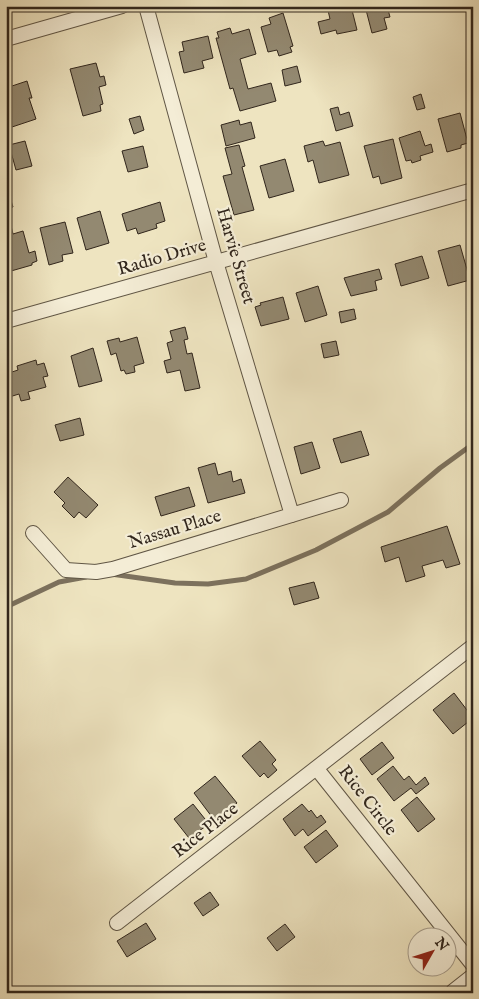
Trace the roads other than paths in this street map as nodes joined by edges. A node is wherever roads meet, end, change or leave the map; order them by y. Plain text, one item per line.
1 (122, 6) edge
2 (146, 6) edge
3 (6, 39) edge
4 (473, 190) edge
5 (216, 262) junction
6 (6, 321) edge
7 (341, 500) dead end
8 (292, 515) junction
9 (33, 533) dead end
10 (473, 646) edge
11 (317, 769) junction
12 (117, 923) dead end
13 (473, 965) edge
14 (473, 978) edge
15 (454, 993) edge

1 - 3 street
2 - 5 street, Harvie Street
4 - 5 street, Radio Drive
5 - 6 street, Radio Drive
5 - 8 street, Harvie Street
7 - 8 street, Nassau Place
8 - 9 street, Nassau Place
10 - 11 street, Rice Circle
11 - 12 street, Rice Place
11 - 13 street, Rice Circle
14 - 15 street

